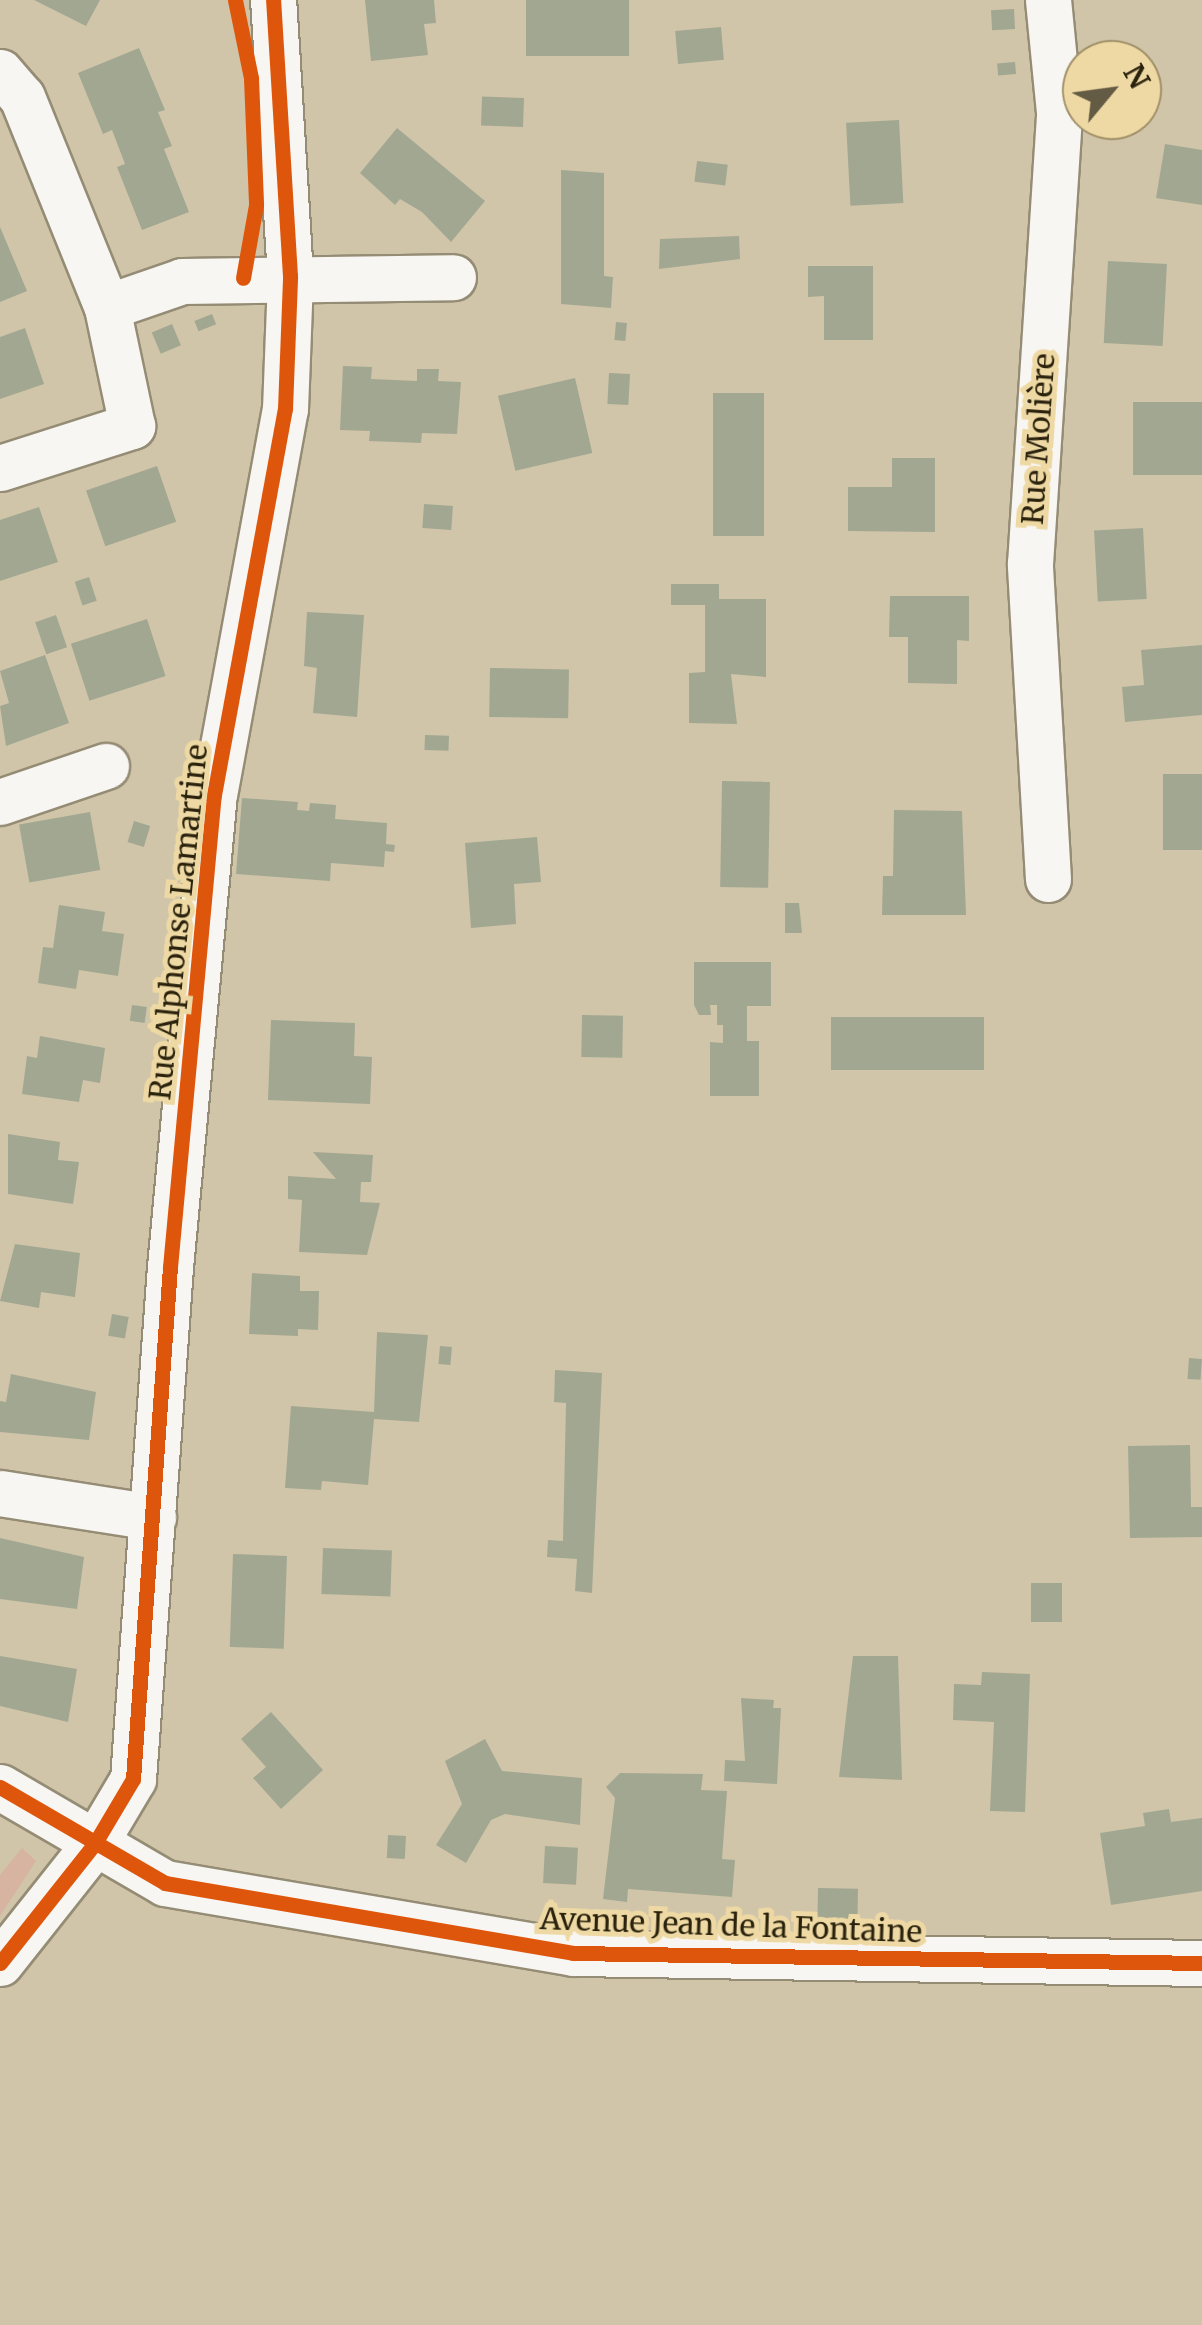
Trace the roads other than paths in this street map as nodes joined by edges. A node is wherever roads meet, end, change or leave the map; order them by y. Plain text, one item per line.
1 (273, 0) edge
2 (1048, 0) edge
3 (0, 72) edge
4 (290, 276) junction
5 (454, 277) dead end
6 (107, 308) junction
7 (0, 468) edge
8 (106, 766) dead end
9 (0, 802) edge
10 (1048, 880) dead end
11 (0, 1493) edge
12 (153, 1517) junction
13 (0, 1787) edge
14 (95, 1843) junction
15 (0, 1963) edge
16 (1202, 1963) edge

1 - 4 street, Rue Alphonse Lamartine
2 - 10 street, Rue Molière
3 - 6 street
4 - 5 street
4 - 6 street
4 - 12 street, Rue Alphonse Lamartine
6 - 7 street
8 - 9 street
11 - 12 street
12 - 14 street, Rue Alphonse Lamartine
13 - 14 street, Avenue Jean de la Fontaine
14 - 15 street, Rue Alphonse Lamartine
14 - 16 street, Avenue Jean de la Fontaine

